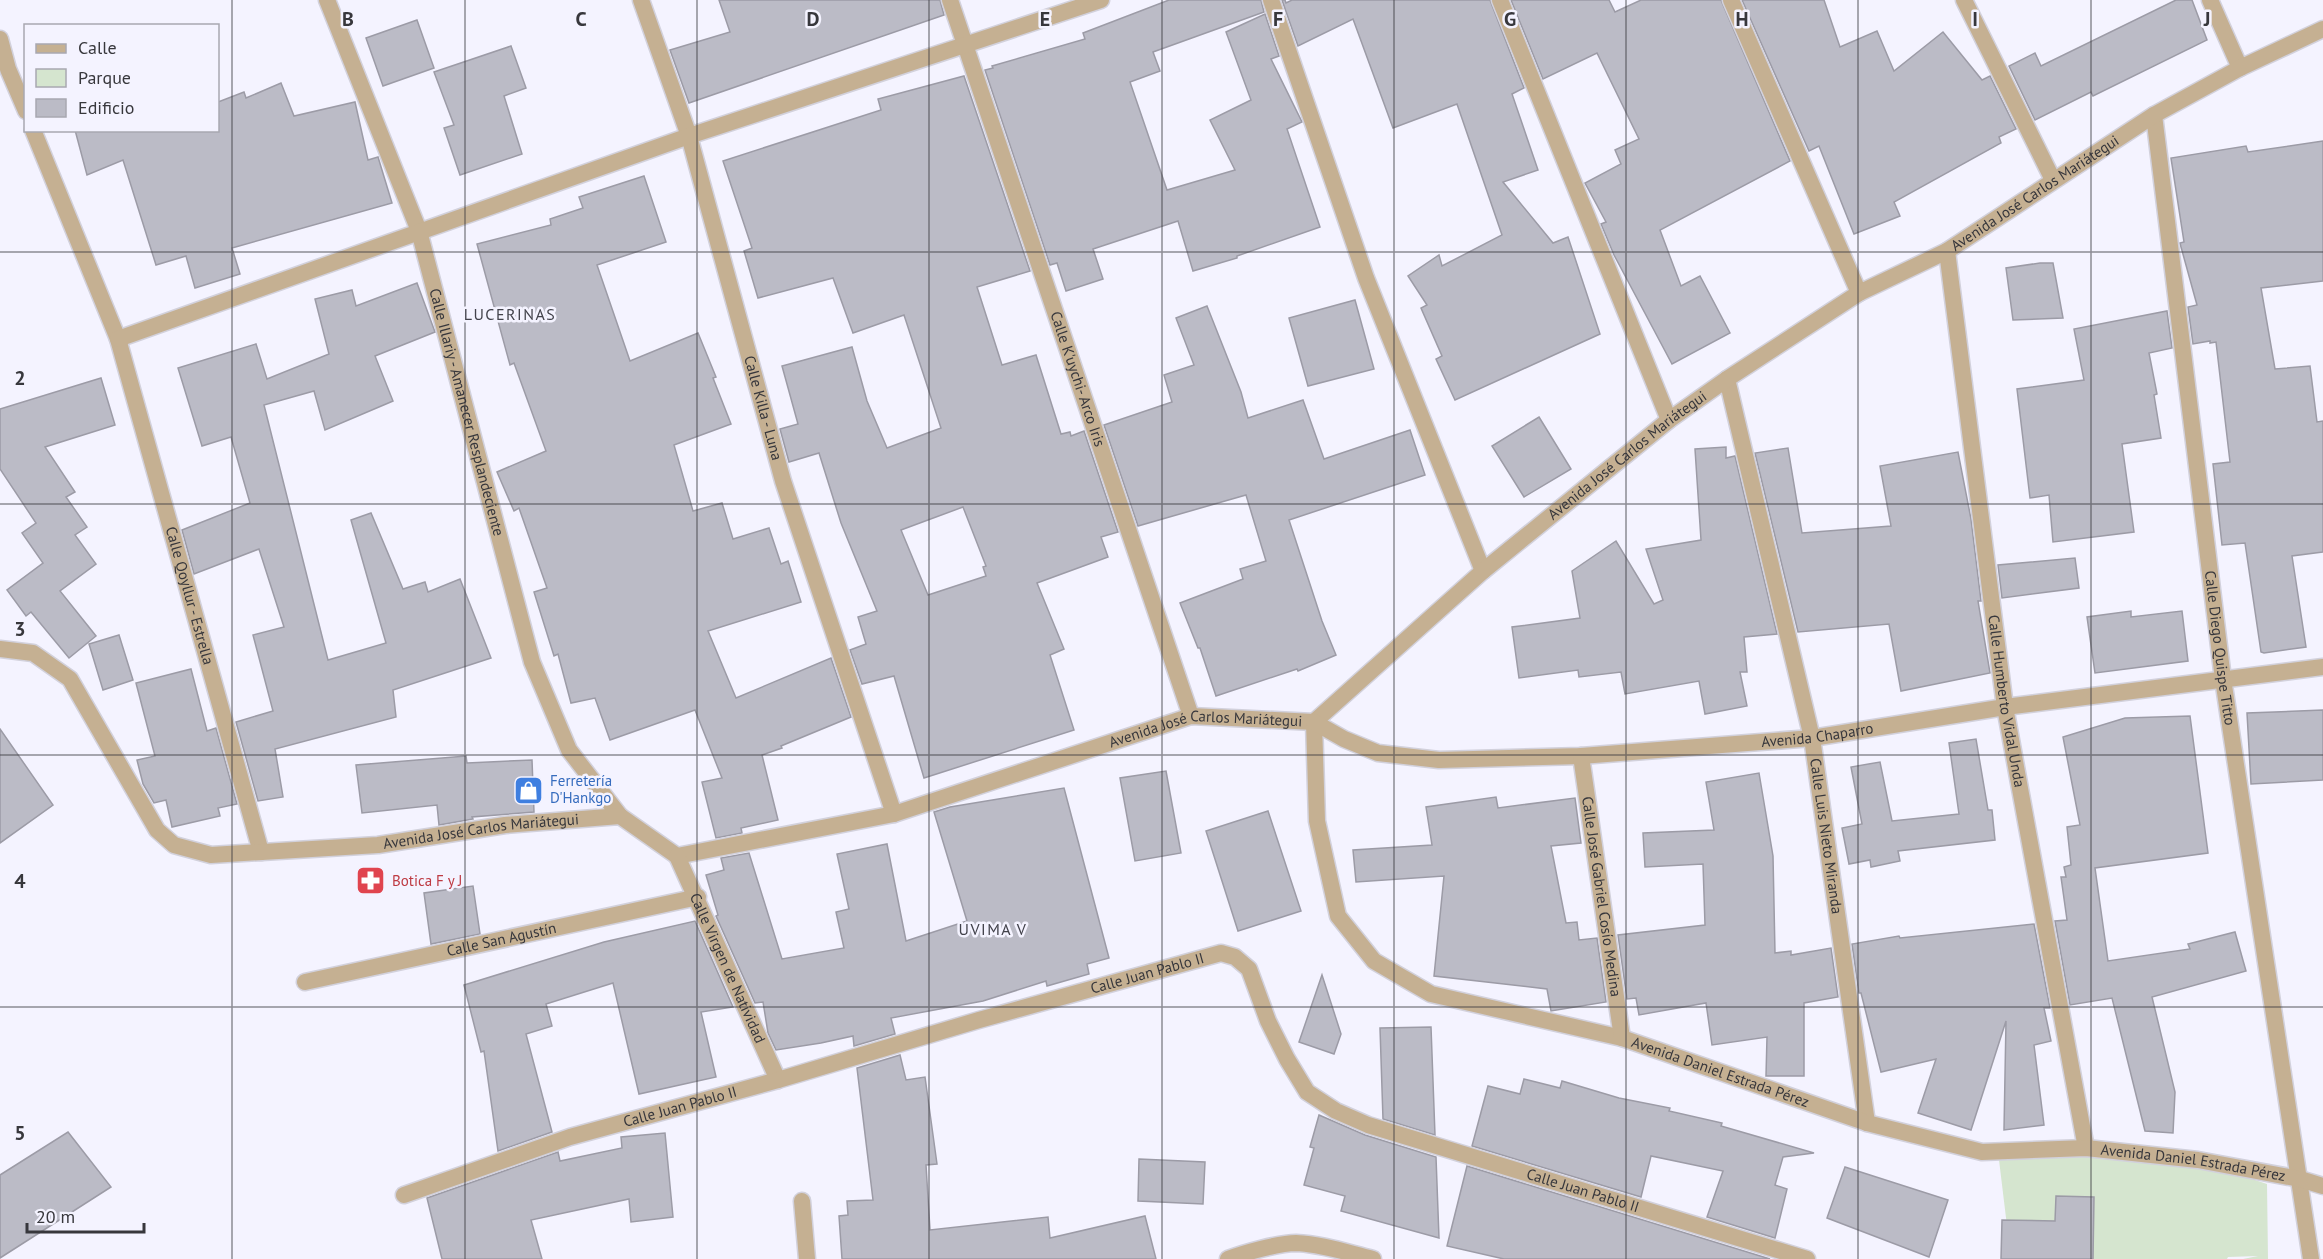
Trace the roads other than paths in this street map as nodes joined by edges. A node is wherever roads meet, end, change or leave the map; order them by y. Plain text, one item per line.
1 (327, 0) edge
2 (641, 0) edge
3 (950, 0) edge
4 (1101, 0) edge
5 (1271, 0) edge
6 (1500, 0) edge
7 (1731, 0) edge
8 (1964, 0) edge
9 (2210, 0) edge
10 (2323, 29) edge
11 (0, 39) edge
12 (965, 44) junction
13 (2240, 68) junction
14 (4, 72) edge
15 (24, 107) edge
16 (2154, 115) junction
17 (34, 132) edge
18 (689, 136) junction
19 (2053, 180) junction
20 (419, 231) junction
21 (1947, 251) junction
22 (1859, 293) junction
23 (118, 339) junction
24 (1727, 379) junction
25 (1669, 420) junction
26 (1483, 571) junction
27 (0, 649) edge
28 (2323, 667) edge
29 (2223, 679) junction
30 (2005, 707) junction
31 (1191, 716) junction
32 (1314, 722) junction
33 (1812, 738) junction
34 (1581, 756) junction
35 (894, 814) junction
36 (620, 816) junction
37 (261, 852) junction
38 (677, 856) junction
39 (698, 897) junction
40 (305, 982) dead end
41 (1622, 1038) junction
42 (778, 1080) junction
43 (1867, 1123) junction
44 (2085, 1148) junction
45 (2300, 1179) junction
46 (2323, 1186) edge
47 (404, 1195) dead end
48 (802, 1201) dead end
49 (1369, 1258) edge
50 (807, 1259) edge
51 (1228, 1259) edge
52 (1807, 1259) edge
53 (2311, 1259) edge

1 - 20 street, Calle Illariy - Amanecer Resplandeciente
2 - 18 street, Calle Killa - Luna
3 - 12 street, Calle K'uychi- Arco Iris
4 - 12 street
5 - 26 street
6 - 25 street
7 - 22 street
8 - 19 street
9 - 13 street
10 - 13 street, Avenida José Carlos Mariátegui
11 - 14 street
12 - 18 street
12 - 31 street, Calle K'uychi- Arco Iris
13 - 16 street, Avenida José Carlos Mariátegui
14 - 15 street
16 - 19 street, Avenida José Carlos Mariátegui
16 - 29 street, Calle Diego Quispe Titto
17 - 23 street, Calle Qoyllur - Estrella
18 - 20 street
18 - 35 street, Calle Killa - Luna
19 - 21 street, Avenida José Carlos Mariátegui
20 - 23 street
20 - 36 street, Calle Illariy - Amanecer Resplandeciente
21 - 22 street, Avenida José Carlos Mariátegui
21 - 30 street, Calle Humberto Vidal Unda
22 - 24 street, Avenida José Carlos Mariátegui
23 - 37 street, Calle Qoyllur - Estrella
24 - 25 street, Avenida José Carlos Mariátegui
24 - 33 street, Calle Luis Nieto Miranda
25 - 26 street, Avenida José Carlos Mariátegui
26 - 32 street, Avenida José Carlos Mariátegui
27 - 37 street, Avenida José Carlos Mariátegui
28 - 29 street, Avenida Chaparro
29 - 30 street, Avenida Chaparro
29 - 45 street, Calle Diego Quispe Titto
30 - 33 street, Avenida Chaparro
30 - 44 street, Calle Humberto Vidal Unda
31 - 32 street, Avenida José Carlos Mariátegui
31 - 35 street, Avenida José Carlos Mariátegui
32 - 34 street, Avenida Chaparro
32 - 41 street, Avenida Daniel Estrada Pérez
33 - 34 street, Avenida Chaparro
33 - 43 street, Calle Luis Nieto Miranda
34 - 41 street, Calle José Gabriel Cosío Medina
35 - 38 street, Avenida José Carlos Mariátegui
36 - 37 street, Avenida José Carlos Mariátegui
36 - 38 street
38 - 39 street, Calle Virgen de Natividad
39 - 40 street, Calle San Agustín
39 - 42 street, Calle Virgen de Natividad
41 - 43 street, Avenida Daniel Estrada Pérez
42 - 47 street, Calle Juan Pablo II
42 - 52 street, Calle Juan Pablo II
43 - 44 street, Avenida Daniel Estrada Pérez
44 - 45 street, Avenida Daniel Estrada Pérez
45 - 46 street, Avenida Daniel Estrada Pérez
45 - 53 street, Calle Diego Quispe Titto
48 - 50 street
49 - 51 street

